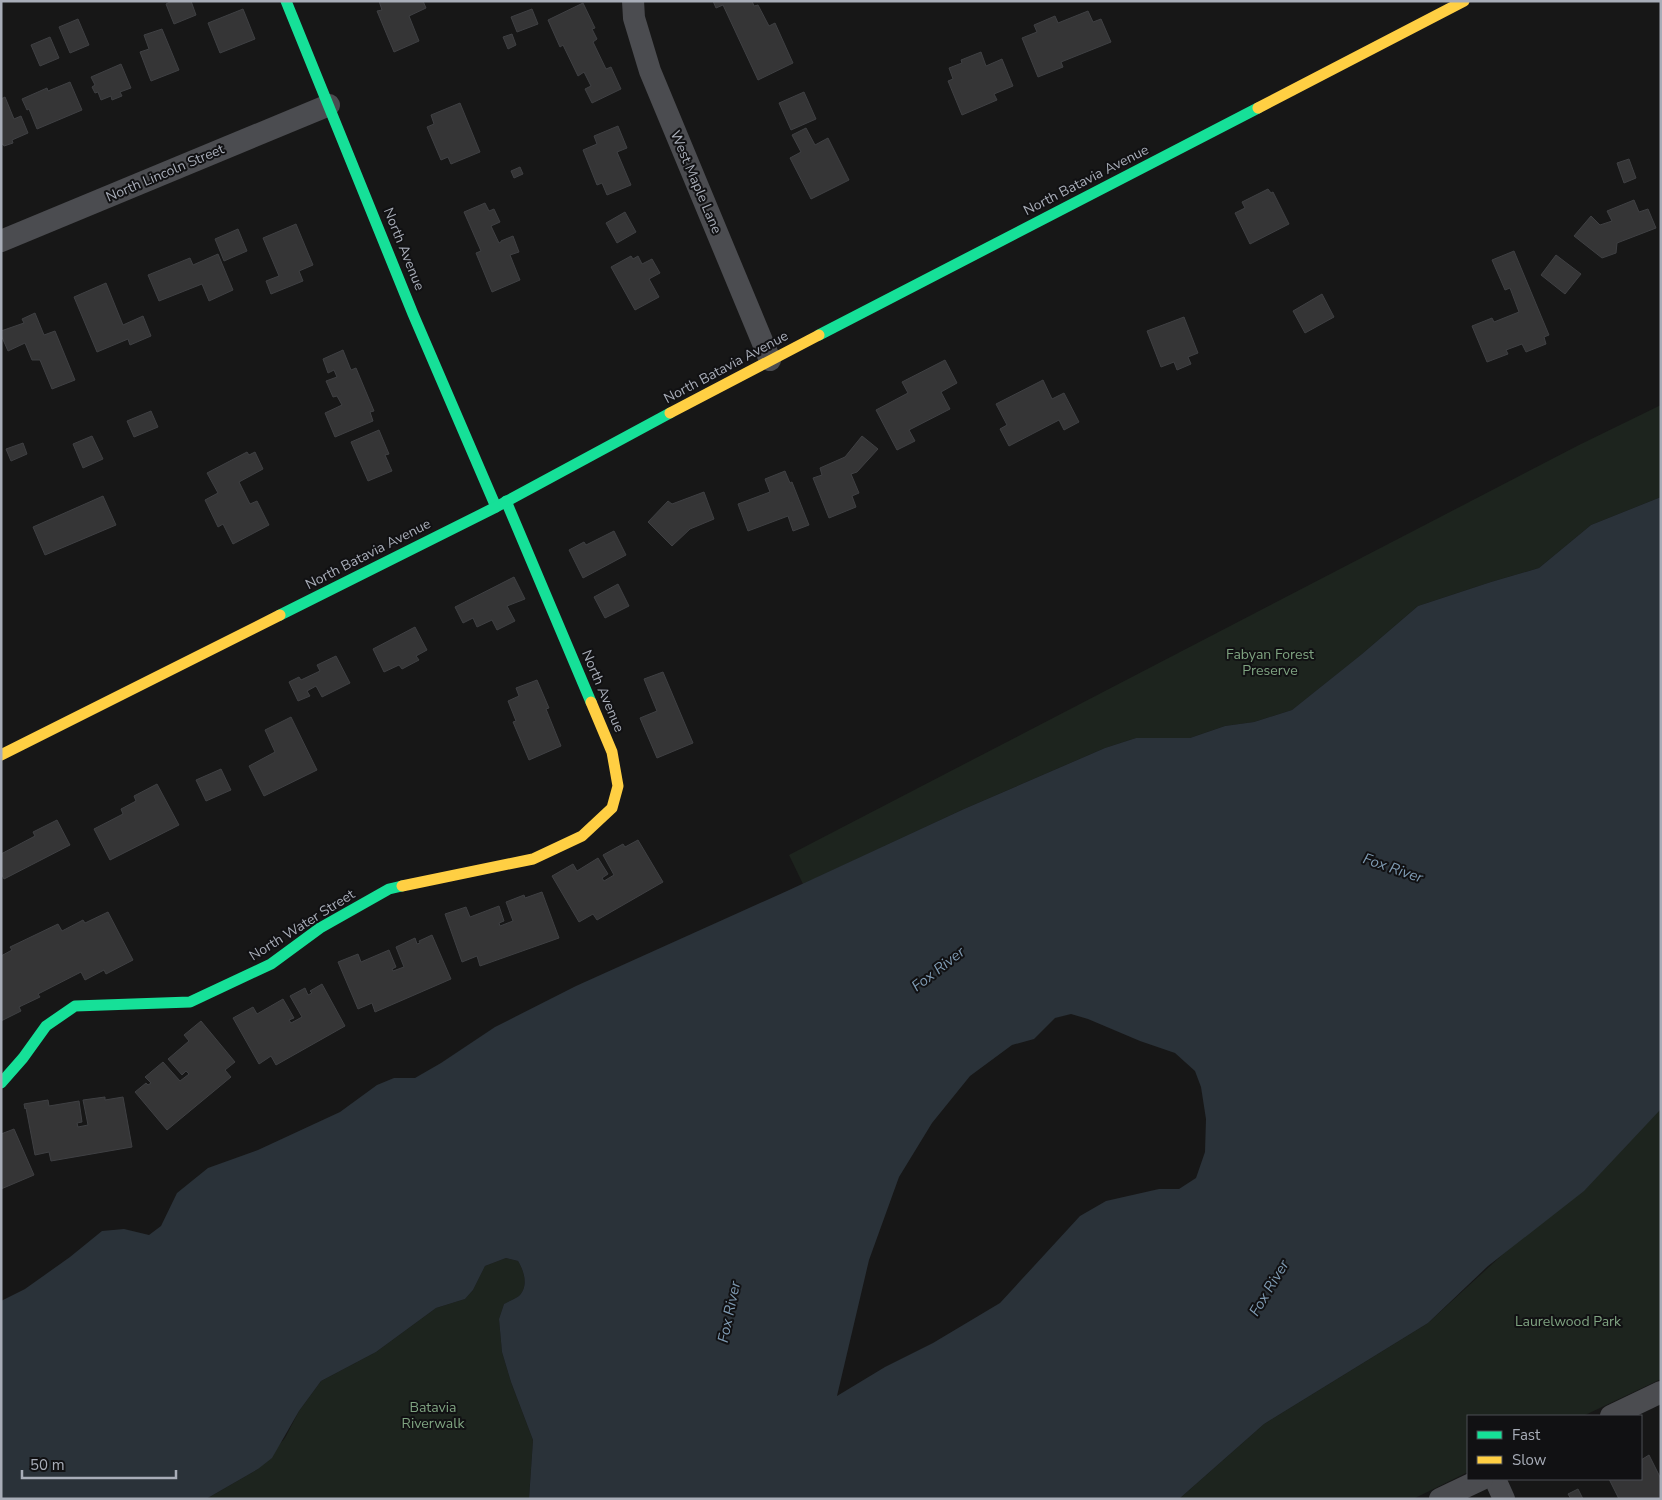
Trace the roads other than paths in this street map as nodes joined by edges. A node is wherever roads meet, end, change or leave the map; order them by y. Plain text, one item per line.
1 (286, 1) edge
2 (633, 1) edge
3 (1464, 1) edge
4 (329, 105) junction
5 (1, 241) edge
6 (770, 360) junction
7 (506, 501) junction
8 (496, 507) junction
9 (1, 755) edge
10 (533, 859) joint
11 (1, 1083) edge
12 (1661, 1392) edge
13 (1612, 1415) edge
14 (1480, 1480) edge
15 (1495, 1480) edge
16 (1440, 1499) edge
17 (1504, 1499) edge

1 - 4 main road, North Avenue
2 - 6 street, West Maple Lane
3 - 6 main road, North Batavia Avenue
4 - 5 street, North Lincoln Street
4 - 8 main road, North Avenue
6 - 7 main road, North Batavia Avenue
7 - 8 main road, North Batavia Avenue
7 - 10 main road, North Avenue
8 - 9 main road, North Batavia Avenue
10 - 11 main road, North Water Street
12 - 13 street
14 - 16 street
15 - 17 street

